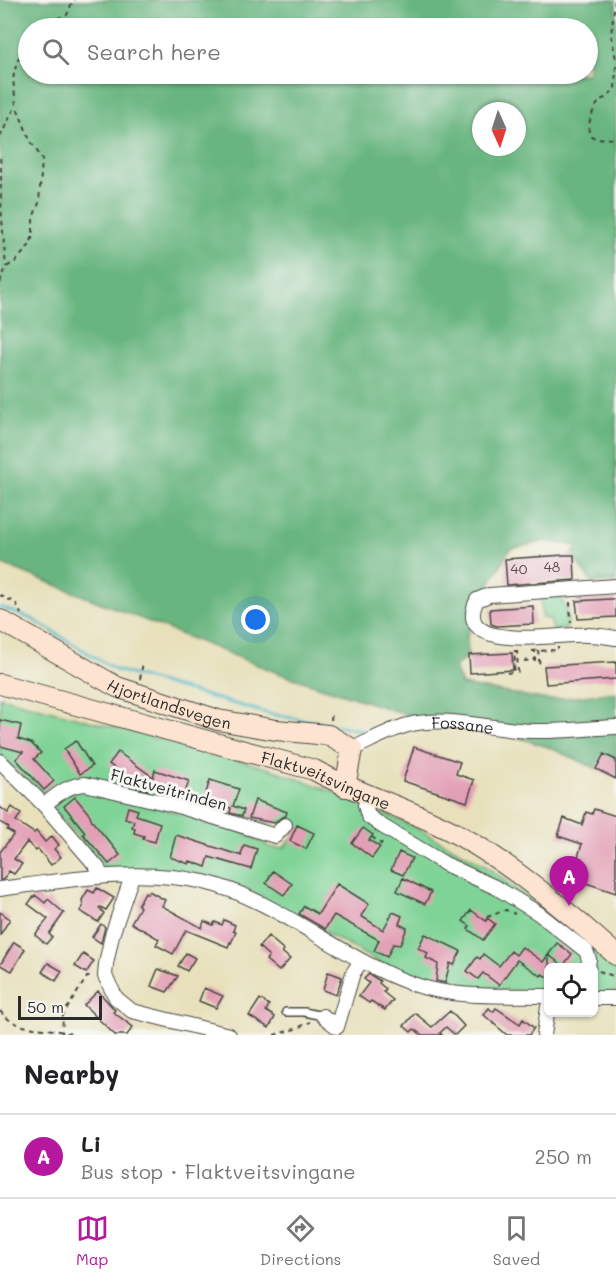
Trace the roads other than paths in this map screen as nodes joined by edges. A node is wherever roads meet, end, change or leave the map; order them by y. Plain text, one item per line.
1 (616, 586) edge
2 (0, 620) edge
3 (544, 623) dead end
4 (616, 638) edge
5 (539, 643) junction
6 (0, 684) edge
7 (616, 727) edge
8 (352, 749) junction
9 (0, 761) edge
10 (345, 787) junction
11 (44, 805) junction
12 (365, 805) dead end
13 (285, 825) dead end
14 (102, 876) junction
15 (132, 876) junction
16 (0, 889) edge
17 (616, 955) edge
18 (361, 961) junction
19 (589, 963) edge
20 (544, 996) edge
21 (598, 998) edge
22 (616, 998) edge
23 (286, 1012) dead end
24 (322, 1016) joint
25 (547, 1017) edge
26 (229, 1035) edge
27 (544, 1035) edge

1 - 5 street
2 - 8 main road, Hjortlandsvegen
3 - 5 street
4 - 5 street
6 - 10 main road, Flaktveitsvingane
7 - 8 street, Fossane
8 - 10 main road
9 - 11 street
10 - 17 main road, Flaktveitsvingane
11 - 13 street, Flaktveitrinden
11 - 14 street
12 - 19 street, Flaktveitsvingane
14 - 15 street
14 - 16 street
15 - 18 street
15 - 26 street
18 - 20 street
18 - 24 street
21 - 22 street
23 - 24 lane
25 - 27 street

